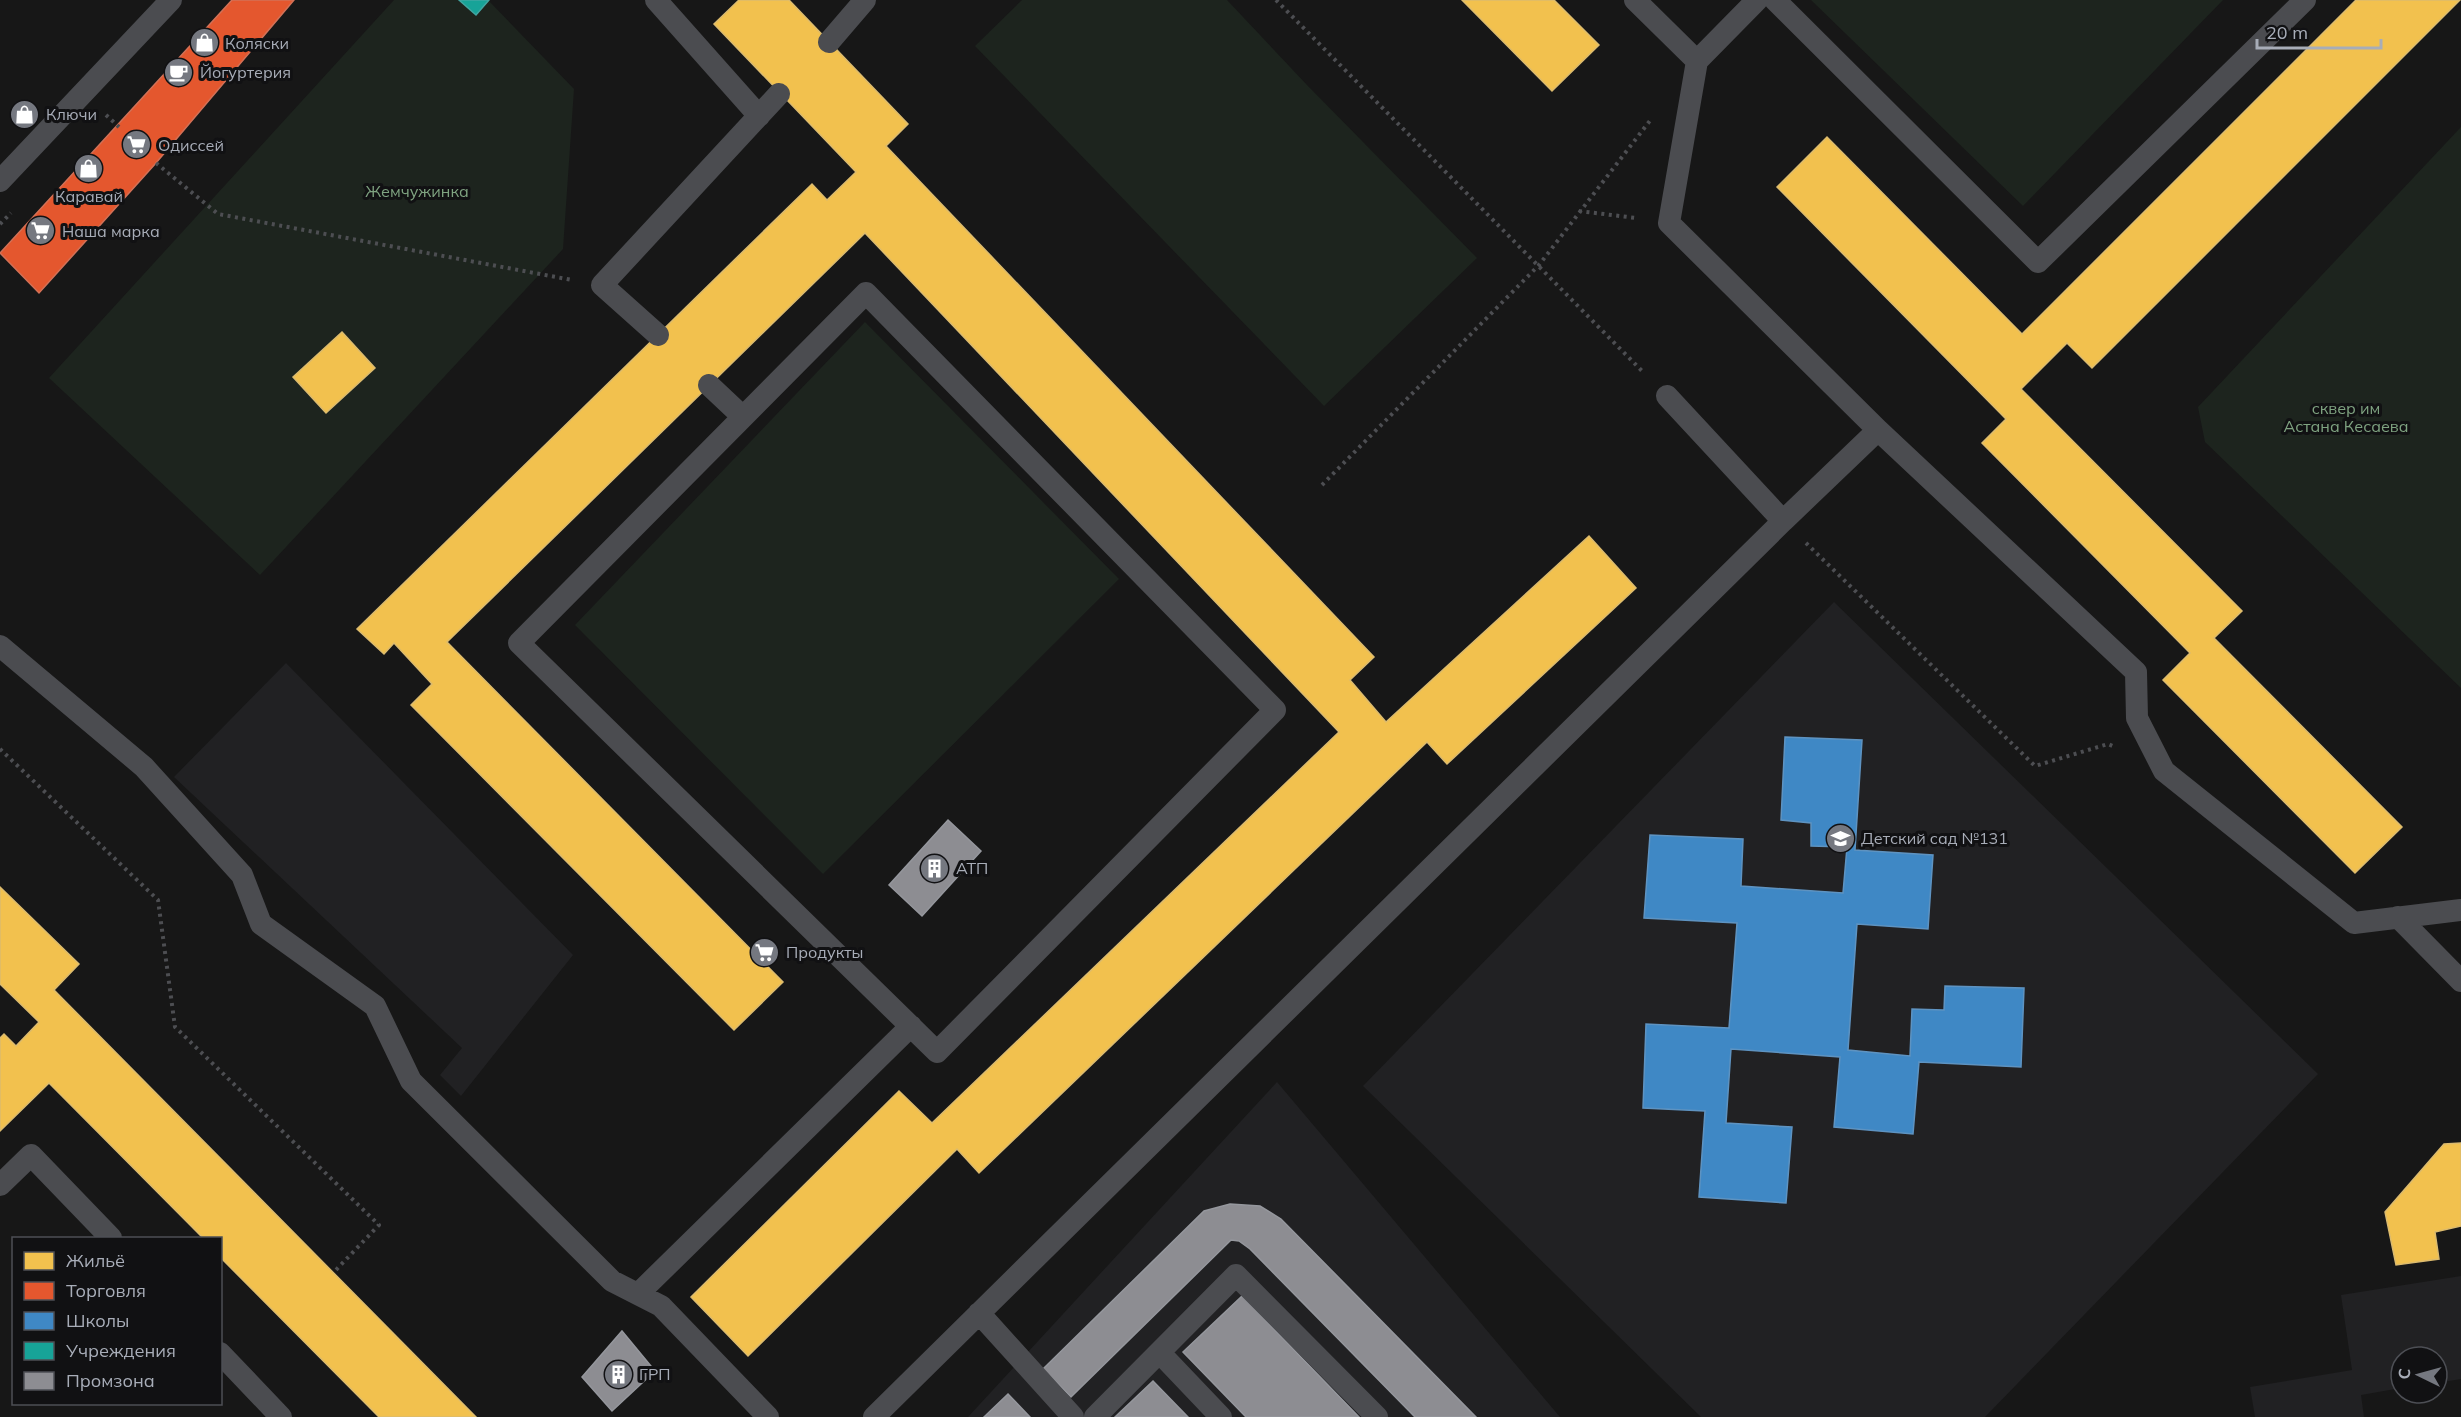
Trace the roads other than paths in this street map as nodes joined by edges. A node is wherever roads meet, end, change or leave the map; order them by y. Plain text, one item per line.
1 (171, 0) edge
2 (656, 0) edge
3 (865, 0) edge
4 (1635, 0) edge
5 (1757, 0) edge
6 (1775, 0) edge
7 (2305, 0) edge
8 (829, 42) dead end
9 (1697, 61) junction
10 (779, 94) dead end
11 (759, 116) junction
12 (0, 180) edge
13 (658, 335) dead end
14 (709, 385) dead end
15 (1667, 396) road end
16 (743, 417) junction
17 (1878, 430) junction
18 (1783, 521) junction
19 (0, 646) edge
20 (2461, 910) edge
21 (2398, 917) junction
22 (2461, 981) edge
23 (910, 1026) junction
24 (0, 1185) edge
25 (109, 1237) edge
26 (638, 1294) junction
27 (979, 1313) junction
28 (1160, 1353) junction
29 (222, 1355) edge
30 (281, 1417) edge
31 (768, 1417) edge
32 (874, 1417) edge
33 (1073, 1417) edge
34 (1095, 1417) edge
35 (1221, 1417) edge
36 (1377, 1417) edge

1 - 12 lane
2 - 11 lane
3 - 8 lane
4 - 9 lane
5 - 9 lane
6 - 7 lane
9 - 17 lane
10 - 11 lane
11 - 13 lane
14 - 16 lane
15 - 18 lane
16 - 23 lane
16 - 23 lane
17 - 18 lane
17 - 21 lane
18 - 27 lane
19 - 26 lane
20 - 21 lane
21 - 22 lane
23 - 26 lane
24 - 25 lane
26 - 31 lane
27 - 32 lane
27 - 33 lane
28 - 34 lane
28 - 35 lane
28 - 36 lane
29 - 30 lane

